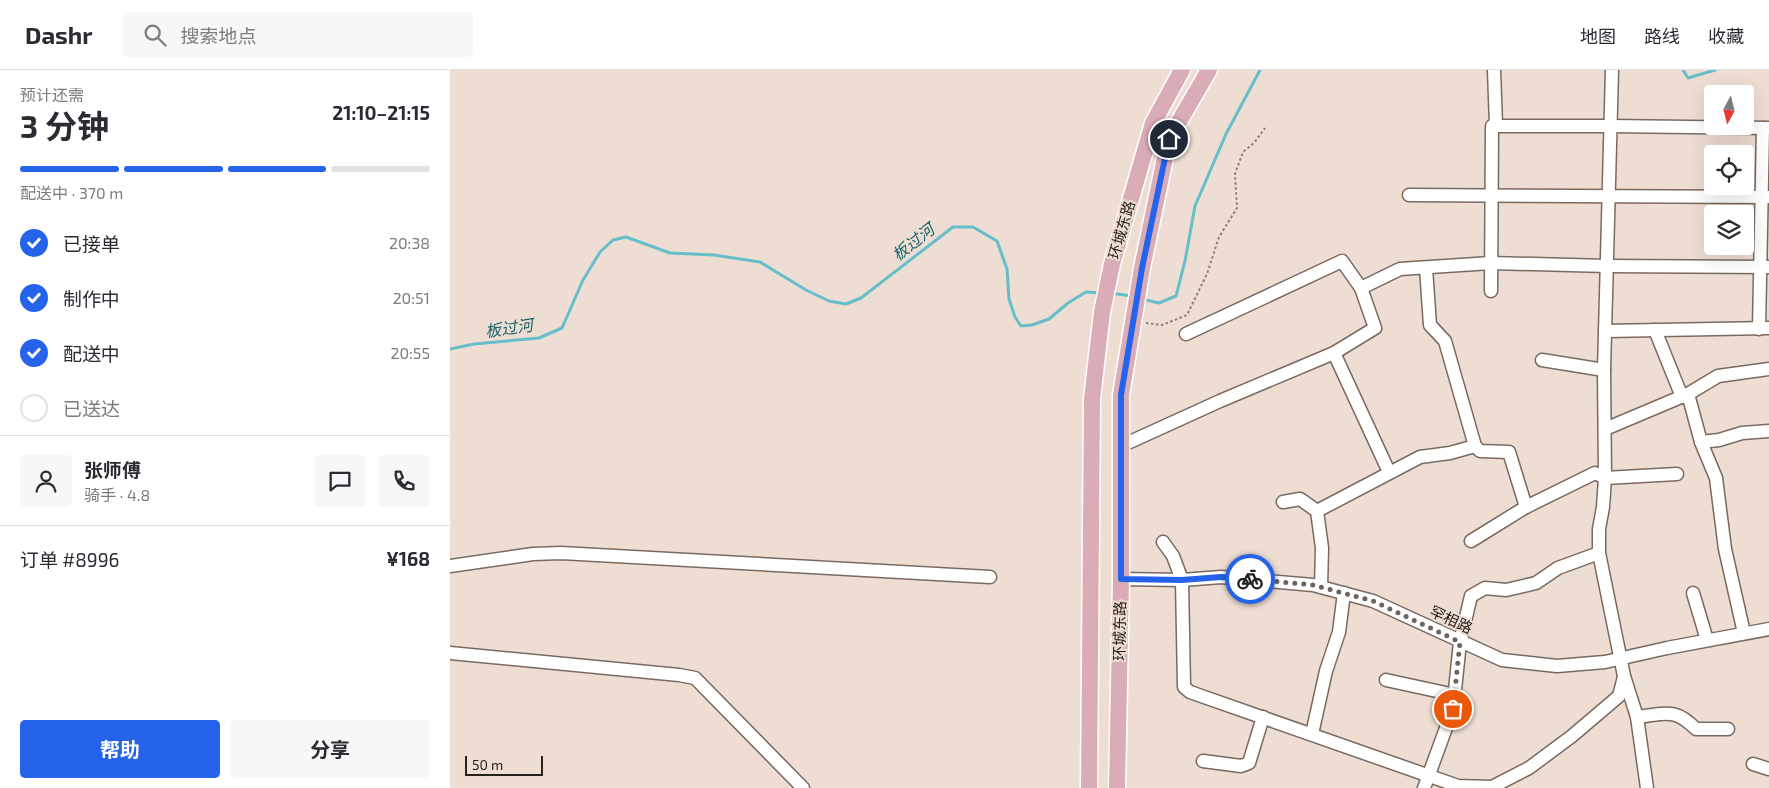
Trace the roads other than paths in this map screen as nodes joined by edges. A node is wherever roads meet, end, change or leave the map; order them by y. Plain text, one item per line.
1 (1182, 70) edge
2 (1209, 70) edge
3 (1494, 70) edge
4 (1612, 70) edge
5 (1496, 126) junction
6 (1610, 126) junction
7 (1766, 128) edge
8 (1409, 195) dead end
9 (1492, 196) junction
10 (1608, 197) junction
11 (1765, 197) edge
12 (1492, 264) junction
13 (1607, 266) junction
14 (1765, 267) edge
15 (1426, 268) junction
16 (1361, 288) junction
17 (1491, 291) dead end
18 (1764, 329) edge
19 (1655, 330) junction
20 (1605, 331) junction
21 (1186, 334) dead end
22 (1334, 353) junction
23 (1542, 360) dead end
24 (1769, 369) edge
25 (1604, 370) junction
26 (1685, 395) junction
27 (1605, 428) junction
28 (1769, 431) edge
29 (1701, 442) junction
30 (1121, 446) junction
31 (1475, 446) junction
32 (1390, 472) junction
33 (1677, 474) dead end
34 (1605, 478) junction
35 (1282, 502) dead end
36 (1526, 507) junction
37 (1316, 511) junction
38 (1471, 541) dead end
39 (1163, 542) dead end
40 (1600, 553) junction
41 (450, 566) edge
42 (990, 577) dead end
43 (1121, 579) junction
44 (1182, 580) junction
45 (1321, 587) junction
46 (1344, 593) junction
47 (1693, 594) dead end
48 (1769, 629) edge
49 (1744, 633) junction
50 (1707, 640) junction
51 (1460, 642) junction
52 (450, 653) edge
53 (1620, 658) junction
54 (1624, 676) junction
55 (1386, 680) dead end
56 (1455, 695) junction
57 (1263, 717) junction
58 (1637, 717) junction
59 (1728, 729) dead end
60 (1312, 734) junction
61 (1203, 761) dead end
62 (1753, 764) dead end
63 (1769, 769) edge
64 (1427, 782) edge
65 (803, 788) edge
66 (1089, 788) edge
67 (1117, 788) edge
68 (1492, 788) edge
69 (1647, 788) edge

1 - 66 main road, 环城东路
2 - 30 main road, 环城东路
3 - 5 street
4 - 6 street
5 - 6 street
5 - 9 street
6 - 7 street
6 - 10 street
7 - 11 street
8 - 9 street
9 - 10 street
9 - 12 street
10 - 11 street
10 - 13 street
11 - 14 street
12 - 13 street
12 - 15 street
12 - 17 street
13 - 14 street
13 - 20 street
14 - 18 street
15 - 16 street
15 - 31 street
16 - 21 street
16 - 22 street
18 - 19 street
19 - 20 street
19 - 26 street
20 - 25 street
22 - 30 street
22 - 32 street
23 - 25 street
24 - 26 street
25 - 27 street
26 - 27 street
26 - 29 street
27 - 34 street
28 - 29 street
29 - 49 street
30 - 43 main road, 环城东路
31 - 32 street
31 - 36 street
32 - 37 street
33 - 34 street
34 - 36 street
34 - 40 street
35 - 37 street
36 - 38 street
37 - 45 street
39 - 44 street
40 - 51 street
40 - 53 street
41 - 42 street
43 - 44 street, 罕相路
43 - 67 main road, 环城东路
44 - 45 street, 罕相路
44 - 57 street
45 - 46 street, 罕相路
46 - 51 street, 罕相路
46 - 60 street
47 - 50 street
48 - 49 street, 罕相路
49 - 50 street, 罕相路
50 - 53 street, 罕相路
51 - 53 street, 罕相路
51 - 56 street
52 - 65 street
53 - 54 street
54 - 58 street
54 - 68 street
55 - 56 street
56 - 64 street
57 - 60 street
57 - 61 street
58 - 59 street
58 - 69 street
60 - 64 street
62 - 63 street
64 - 68 street

